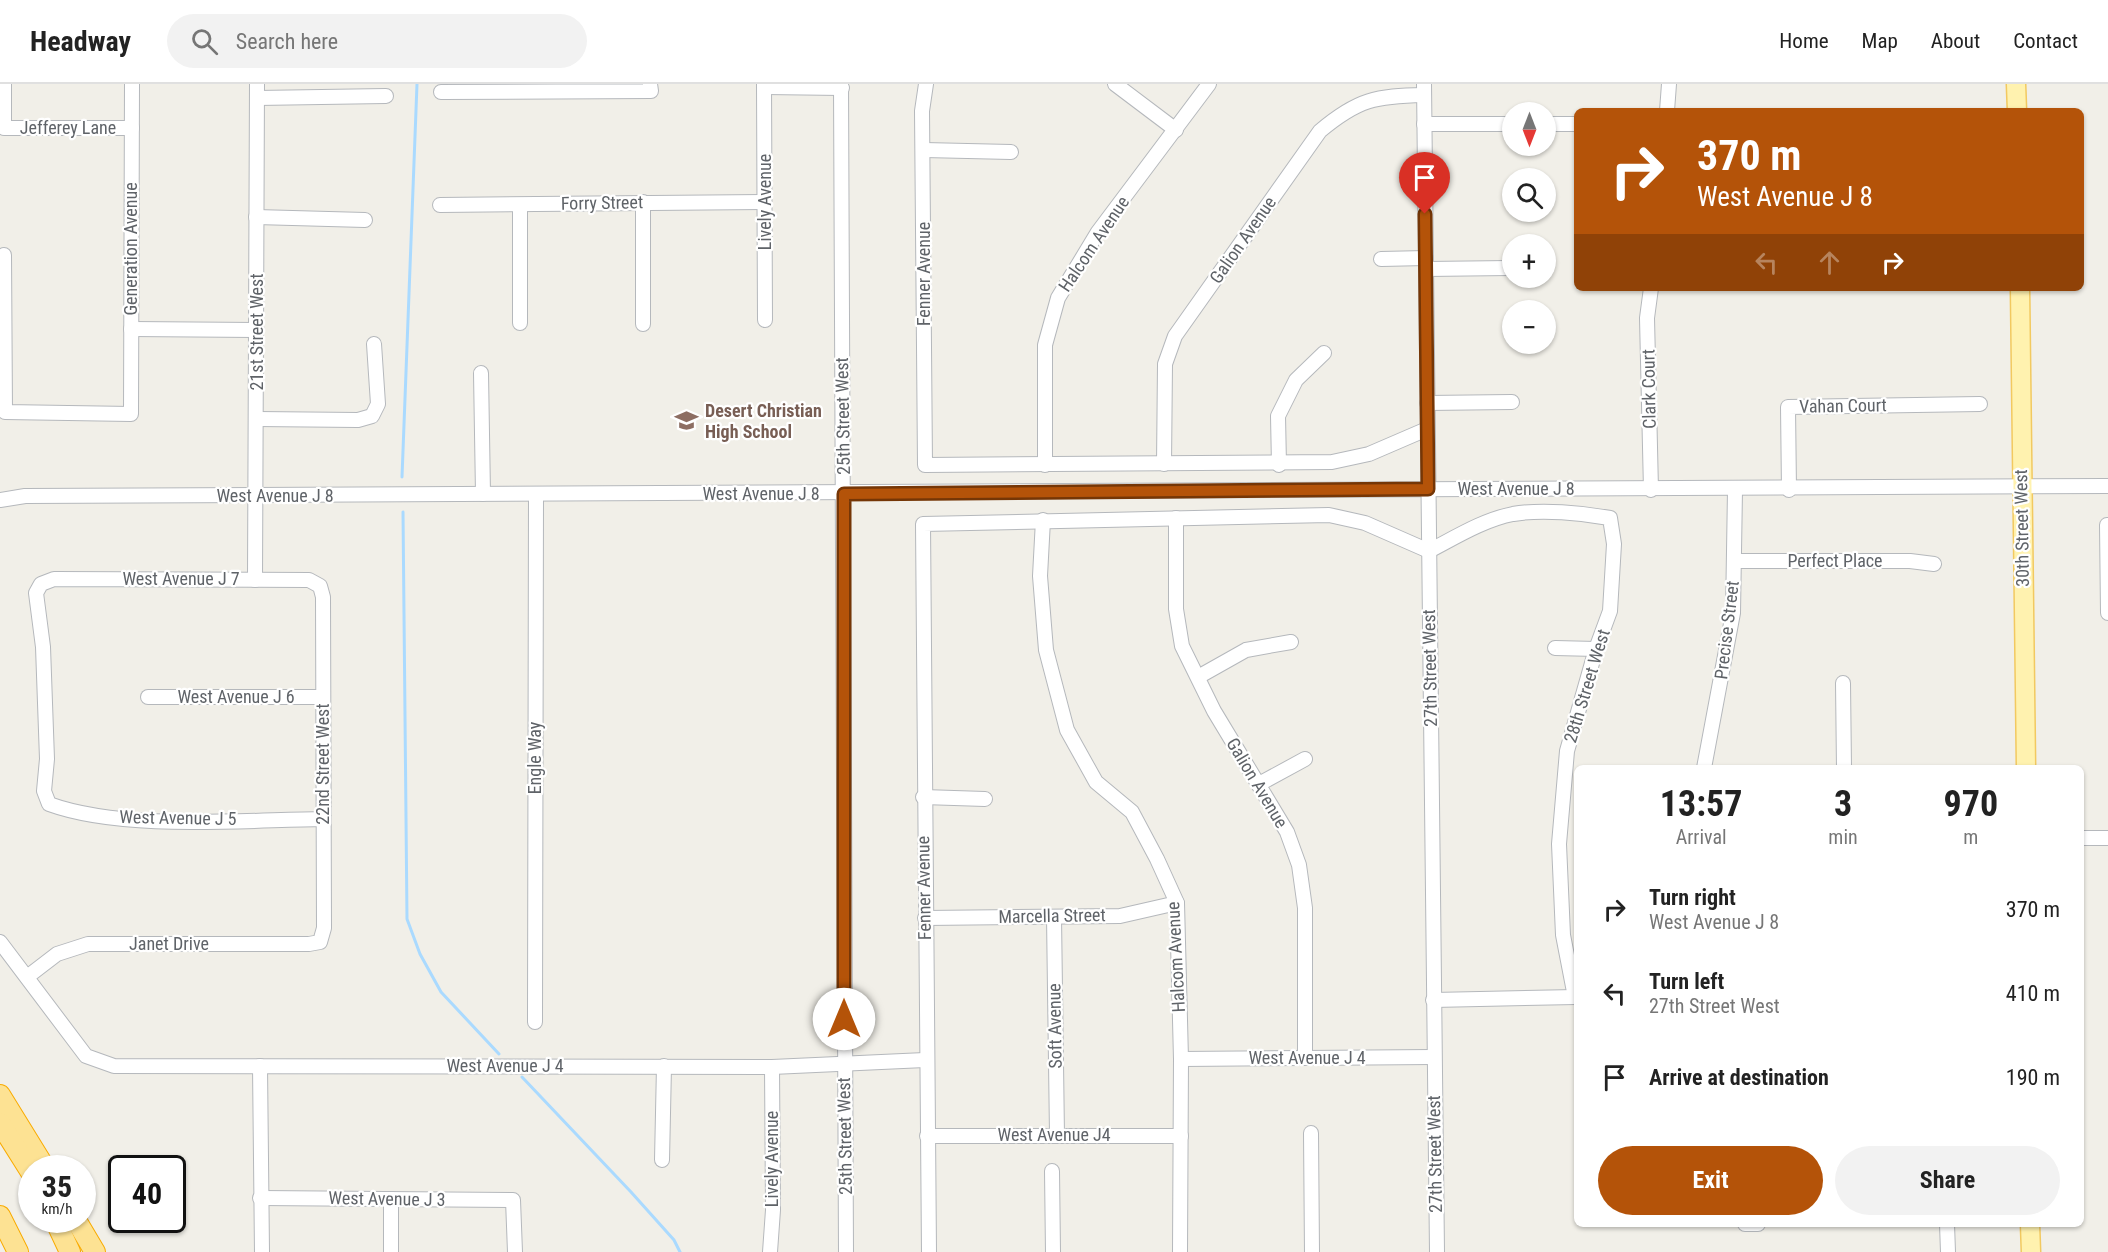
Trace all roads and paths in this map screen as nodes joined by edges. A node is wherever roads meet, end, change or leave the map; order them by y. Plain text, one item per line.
1 (4, 84) edge
2 (132, 84) edge
3 (926, 84) edge
4 (1115, 84) edge
5 (1209, 84) edge
6 (1669, 84) edge
7 (2016, 84) edge
8 (765, 86) edge
9 (842, 86) edge
10 (651, 88) edge
11 (1424, 90) edge
12 (257, 91) edge
13 (441, 92) dead end
14 (386, 96) dead end
15 (1667, 108) edge
16 (2017, 108) edge
17 (1424, 124) junction
18 (1502, 124) edge
19 (1556, 124) edge
20 (1574, 124) edge
21 (132, 128) junction
22 (1176, 130) junction
23 (924, 150) junction
24 (1011, 152) dead end
25 (643, 202) junction
26 (764, 202) junction
27 (440, 205) dead end
28 (520, 205) junction
29 (256, 217) junction
30 (365, 220) dead end
31 (4, 255) dead end
32 (1382, 259) dead end
33 (1426, 263) junction
34 (1502, 268) edge
35 (1651, 291) edge
36 (2020, 291) edge
37 (765, 320) dead end
38 (520, 323) dead end
39 (643, 324) dead end
40 (131, 329) junction
41 (257, 330) junction
42 (374, 344) dead end
43 (1324, 353) dead end
44 (481, 373) dead end
45 (1512, 402) dead end
46 (1427, 403) junction
47 (1980, 404) dead end
48 (257, 419) junction
49 (1427, 429) junction
50 (1164, 464) junction
51 (1045, 465) junction
52 (1279, 465) junction
53 (2021, 486) junction
54 (2108, 486) edge
55 (1428, 489) junction
56 (1651, 490) junction
57 (1735, 490) junction
58 (1789, 490) junction
59 (0, 492) edge
60 (483, 494) junction
61 (536, 494) junction
62 (844, 494) junction
63 (25, 496) junction
64 (256, 496) junction
65 (0, 500) edge
66 (1176, 518) junction
67 (1043, 520) junction
68 (2107, 525) edge
69 (1429, 551) junction
70 (1735, 561) junction
71 (1934, 564) dead end
72 (255, 580) junction
73 (320, 586) joint
74 (2108, 613) edge
75 (1291, 642) dead end
76 (1555, 648) dead end
77 (1596, 649) junction
78 (1198, 677) junction
79 (1844, 683) dead end
80 (323, 697) junction
81 (148, 698) dead end
82 (1305, 759) dead end
83 (1705, 765) edge
84 (1845, 765) edge
85 (2026, 765) edge
86 (1259, 784) junction
87 (44, 791) joint
88 (923, 796) junction
89 (985, 799) dead end
90 (323, 819) junction
91 (2084, 838) edge
92 (2108, 838) edge
93 (1177, 903) junction
94 (1054, 917) junction
95 (925, 918) junction
96 (0, 942) edge
97 (320, 942) joint
98 (27, 977) junction
99 (1574, 987) edge
100 (1574, 997) edge
101 (1433, 1000) junction
102 (535, 1022) dead end
103 (1305, 1057) junction
104 (1434, 1057) junction
105 (1181, 1059) junction
106 (925, 1060) junction
107 (844, 1062) junction
108 (260, 1066) junction
109 (664, 1066) junction
110 (772, 1067) junction
111 (0, 1095) edge
112 (0, 1123) edge
113 (1311, 1132) dead end
114 (1057, 1135) junction
115 (927, 1136) junction
116 (1181, 1136) junction
117 (20, 1155) edge
118 (37, 1155) edge
119 (662, 1160) dead end
120 (1052, 1171) dead end
121 (260, 1198) junction
122 (391, 1199) junction
123 (0, 1216) edge
124 (1947, 1227) edge
125 (2030, 1227) edge
126 (61, 1233) edge
127 (84, 1233) edge
128 (18, 1252) edge
129 (70, 1252) edge
130 (95, 1252) edge
131 (262, 1252) edge
132 (391, 1252) edge
133 (515, 1252) edge
134 (770, 1252) edge
135 (846, 1252) edge
136 (929, 1252) edge
137 (1053, 1252) edge
138 (1180, 1252) edge
139 (1312, 1252) edge
140 (1437, 1252) edge
141 (1948, 1252) edge
142 (2031, 1252) edge

1 - 21 street, Jefferey Lane
2 - 21 street, Generation Avenue
3 - 23 street, Fenner Avenue
4 - 22 street
5 - 22 street, Halcom Avenue
6 - 15 street
7 - 16 main road
8 - 9 street
8 - 26 street, Lively Avenue
9 - 62 street, 25th Street West
10 - 13 street
11 - 17 street, 27th Street West
11 - 50 street, Galion Avenue
12 - 14 street
12 - 29 street, 21st Street West
17 - 18 street
17 - 33 street, 27th Street West
19 - 20 street
21 - 40 street, Generation Avenue
22 - 51 street, Halcom Avenue
23 - 24 street
23 - 51 street, Fenner Avenue
25 - 26 street, Forry Street
25 - 28 street, Forry Street
25 - 39 street
26 - 37 street, Lively Avenue
27 - 28 street, Forry Street
28 - 38 street
29 - 30 street
29 - 41 street, 21st Street West
31 - 40 street, Generation Avenue
32 - 33 street
33 - 34 street
33 - 46 street, 27th Street West
35 - 56 street, Clark Court
36 - 53 main road, 30th Street West
40 - 41 street
41 - 48 street, 21st Street West
42 - 48 street
43 - 52 street
44 - 60 street
45 - 46 street
46 - 49 street, 27th Street West
47 - 58 street, Vahan Court
48 - 64 street, 21st Street West
49 - 52 street
49 - 55 street, 27th Street West
50 - 51 street
50 - 52 street
53 - 54 street, West Avenue J 8
53 - 58 street, West Avenue J 8
53 - 85 main road, 30th Street West
55 - 56 street, West Avenue J 8
55 - 62 street, West Avenue J 8
55 - 69 street, 27th Street West
56 - 57 street, West Avenue J 8
57 - 58 street, West Avenue J 8
57 - 70 street, Precise Street
59 - 63 street, West Avenue J 8
60 - 61 street, West Avenue J 8
60 - 64 street, West Avenue J 8
61 - 62 street, West Avenue J 8
61 - 102 street, Engle Way
62 - 107 street, 25th Street West
63 - 64 street, West Avenue J 8
63 - 65 street, West Avenue J 8
64 - 72 street, 21st Street West
66 - 67 street
66 - 69 street
66 - 78 street, Galion Avenue
67 - 88 street, Fenner Avenue
67 - 93 street, Halcom Avenue
68 - 74 street
69 - 77 street, 28th Street West
69 - 101 street, 27th Street West
70 - 71 street, Perfect Place
70 - 83 street, Precise Street
72 - 73 street, West Avenue J 7
72 - 87 street, West Avenue J 7
73 - 80 street, 22nd Street West
75 - 78 street
76 - 77 street
77 - 99 street, 28th Street West
78 - 86 street, Galion Avenue
79 - 84 street
80 - 81 street, West Avenue J 6
80 - 90 street, 22nd Street West
82 - 86 street
86 - 103 street, Galion Avenue
87 - 90 street, West Avenue J 5
88 - 89 street
88 - 95 street, Fenner Avenue
90 - 97 street, 22nd Street West
91 - 92 street
93 - 94 street, Marcella Street
93 - 105 street, Halcom Avenue
94 - 95 street, Marcella Street
94 - 114 street, Soft Avenue
95 - 106 street, Fenner Avenue
96 - 98 street
97 - 98 street, Janet Drive
98 - 108 street, West Avenue J 4
100 - 101 street
101 - 104 street, 27th Street West
103 - 104 street, West Avenue J 4
103 - 105 street, West Avenue J 4
104 - 140 street, 27th Street West
105 - 116 street, Halcom Avenue
106 - 107 street, West Avenue J 4
106 - 115 street, Fenner Avenue
107 - 110 street, West Avenue J 4
107 - 135 street, 25th Street West
108 - 109 street, West Avenue J 4
108 - 121 street
109 - 110 street, West Avenue J 4
109 - 119 street
110 - 134 street, Lively Avenue
111 - 118 highway
112 - 117 highway
113 - 139 street
114 - 115 street, West Avenue J4
114 - 116 street, West Avenue J4
115 - 136 street, Fenner Avenue
116 - 138 street, Halcom Avenue
120 - 137 street
121 - 122 street, West Avenue J 3
121 - 131 street
122 - 132 street
122 - 133 street, West Avenue J 3
123 - 128 highway
124 - 141 street
125 - 142 main road
126 - 129 highway
127 - 130 highway

